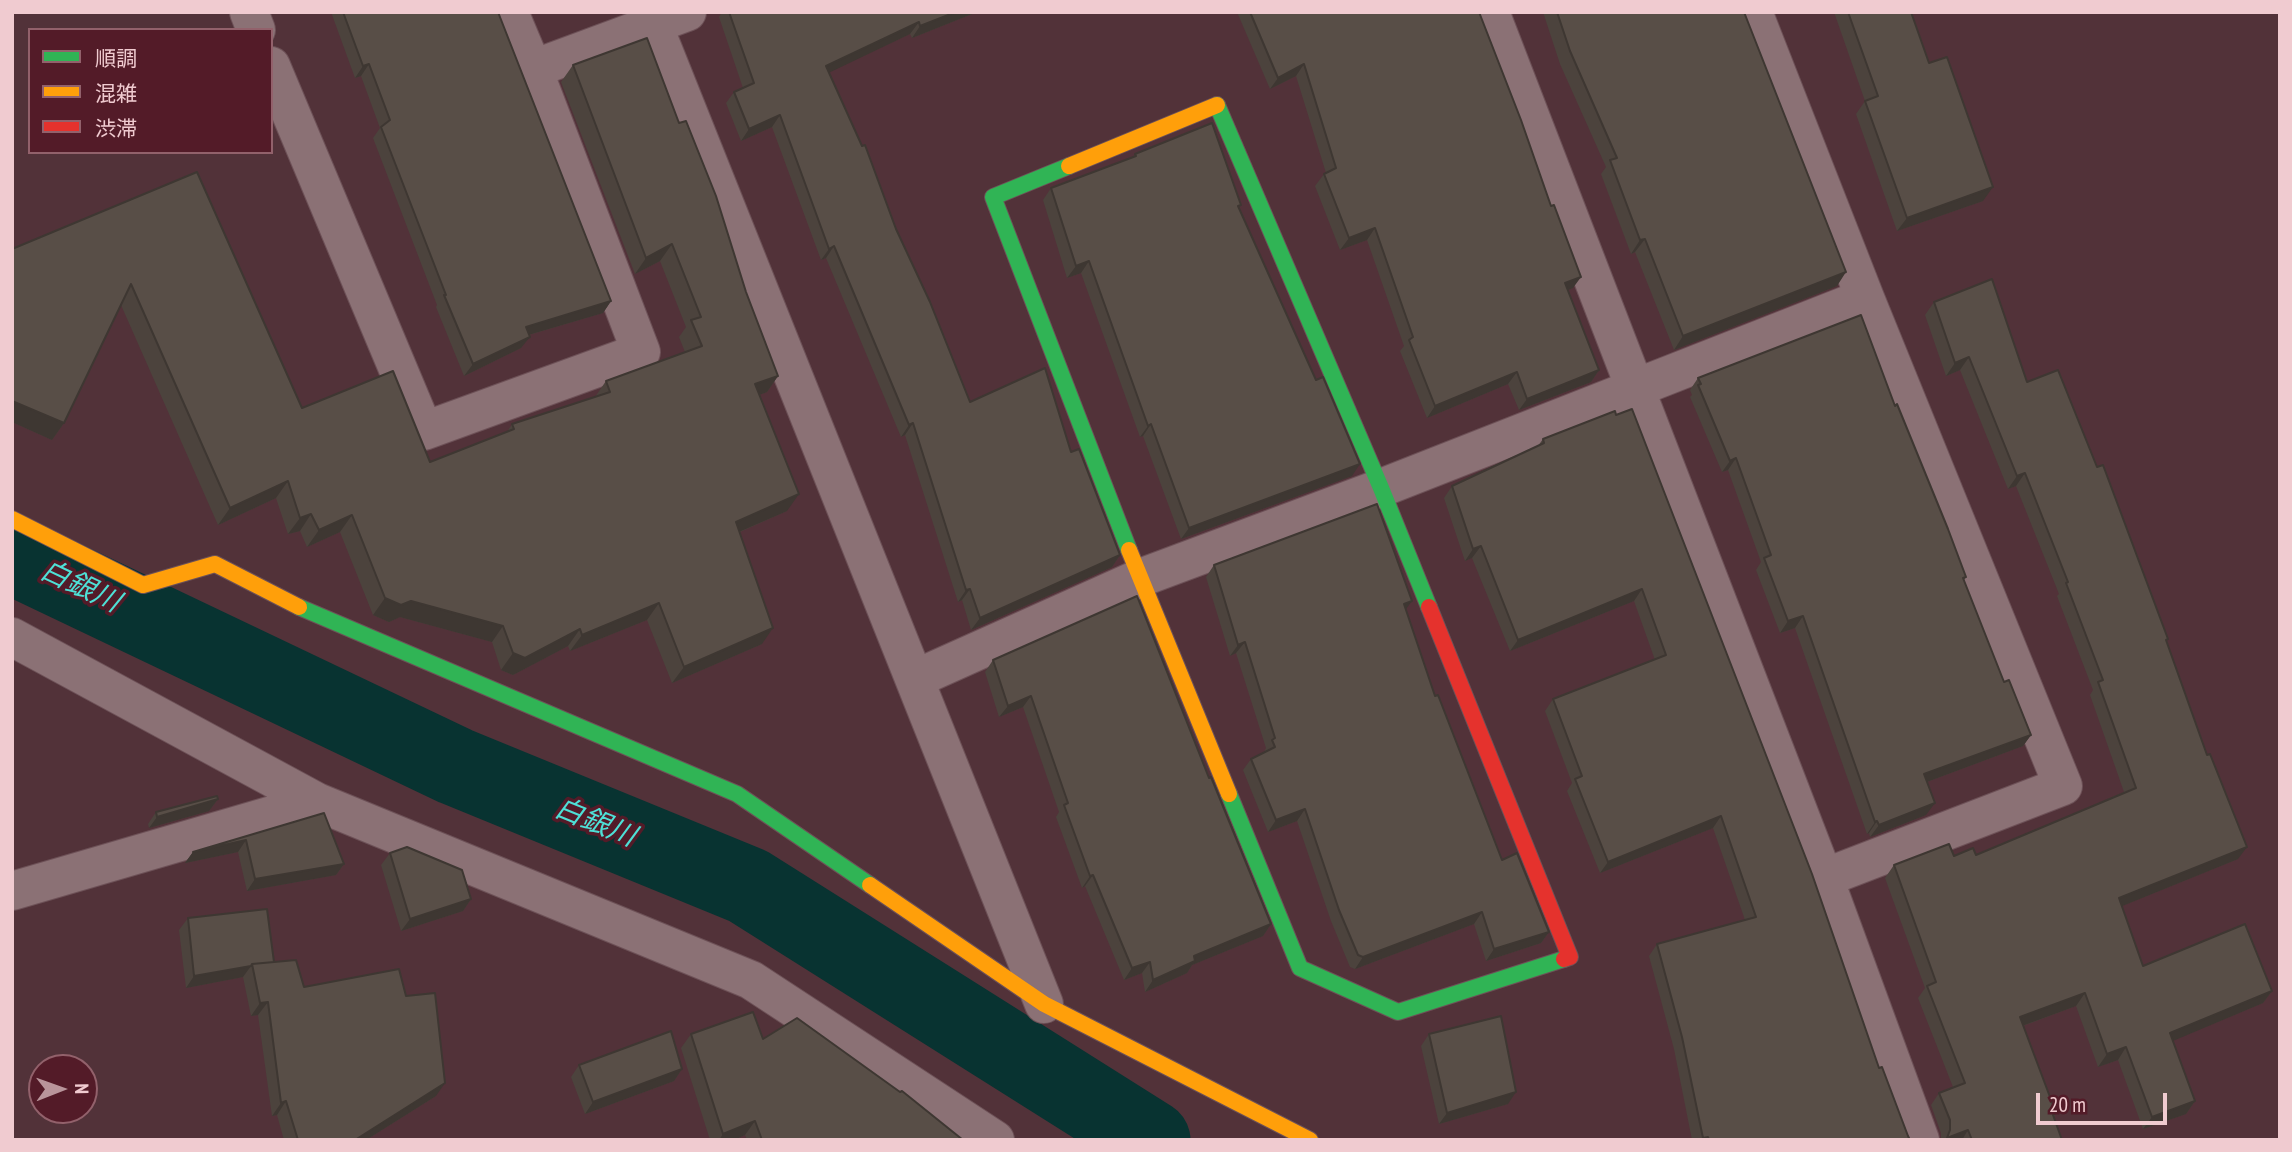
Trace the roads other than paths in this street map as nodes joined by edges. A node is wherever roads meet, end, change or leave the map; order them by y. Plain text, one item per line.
1 (509, 12) edge
2 (1490, 12) edge
3 (1753, 12) edge
4 (663, 16) edge
5 (533, 69) junction
6 (273, 71) edge
7 (1865, 298) junction
8 (1636, 386) junction
9 (1381, 488) junction
10 (12, 519) edge
11 (1140, 578) junction
12 (12, 637) edge
13 (915, 679) junction
14 (317, 802) junction
15 (1824, 877) junction
16 (12, 891) edge
17 (1044, 1004) junction
18 (995, 1140) edge
19 (1310, 1140) edge
20 (1920, 1140) edge

1 - 5 street
2 - 8 street
3 - 7 street
4 - 5 street
4 - 13 street
5 - 6 street
7 - 8 street
7 - 15 street
8 - 9 street
8 - 15 street
9 - 11 street
9 - 11 street
9 - 11 street
10 - 17 street
11 - 13 street
12 - 14 street
13 - 17 street
14 - 16 street
14 - 18 street
15 - 20 street
17 - 19 street

